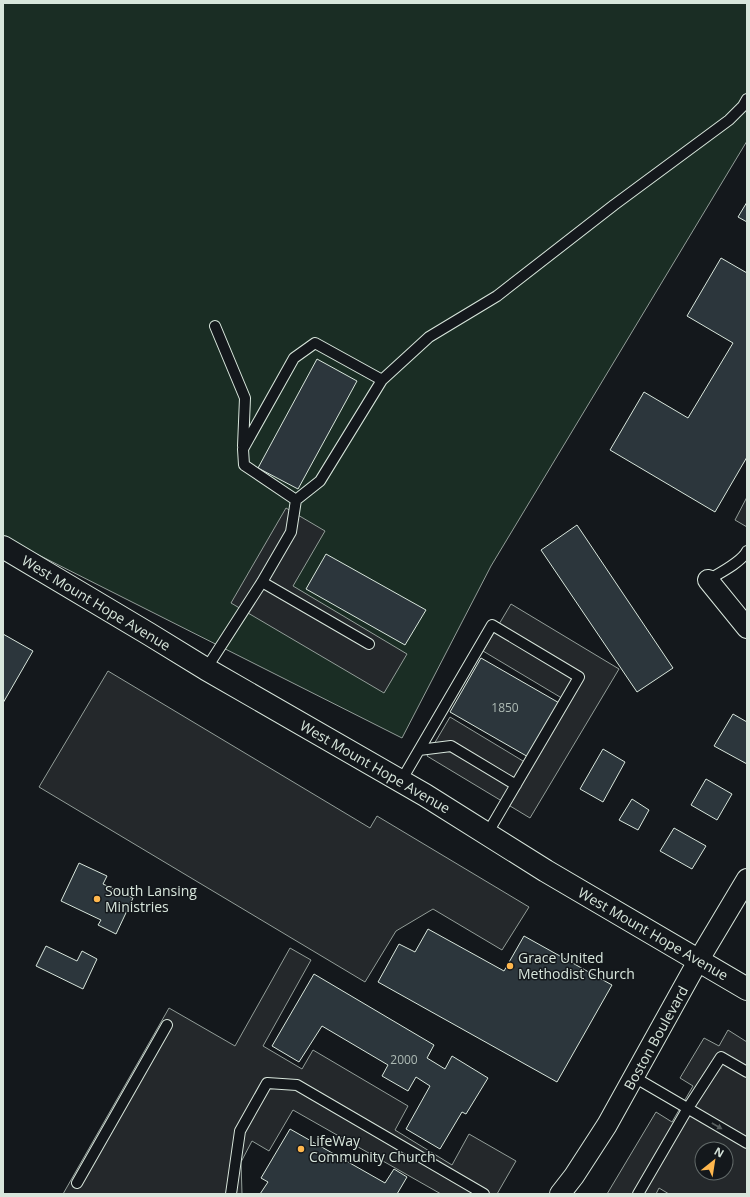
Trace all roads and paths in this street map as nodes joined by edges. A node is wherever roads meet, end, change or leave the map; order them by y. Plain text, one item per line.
1 (747, 99) edge
2 (215, 326) dead end
3 (382, 380) junction
4 (243, 449) junction
5 (296, 500) junction
6 (3, 547) edge
7 (747, 551) edge
8 (708, 580) joint
9 (262, 582) junction
10 (747, 628) edge
11 (369, 644) dead end
12 (206, 669) junction
13 (419, 750) junction
14 (401, 781) junction
15 (516, 785) junction
16 (487, 834) junction
17 (747, 880) edge
18 (698, 961) junction
19 (747, 989) edge
20 (167, 1025) dead end
21 (747, 1072) edge
22 (634, 1077) junction
23 (688, 1108) junction
24 (747, 1143) edge
25 (77, 1183) dead end
26 (231, 1194) edge
27 (484, 1194) edge
28 (560, 1194) edge
29 (638, 1194) edge

1 - 3 lane
2 - 4 lane
3 - 4 lane
3 - 5 lane
4 - 5 lane
5 - 9 lane
6 - 12 street, West Mount Hope Avenue
7 - 8 lane
8 - 10 street
9 - 11 lane
9 - 12 lane
12 - 14 street, West Mount Hope Avenue
13 - 14 lane
13 - 15 lane
13 - 15 lane
14 - 16 street, West Mount Hope Avenue
15 - 16 lane
16 - 18 street, West Mount Hope Avenue
17 - 18 street, Boston Boulevard
18 - 19 street, West Mount Hope Avenue
18 - 22 street, Boston Boulevard
20 - 25 lane
21 - 23 lane
22 - 23 lane
22 - 28 street, Boston Boulevard
23 -> 24 lane
23 - 29 lane
26 - 27 lane

